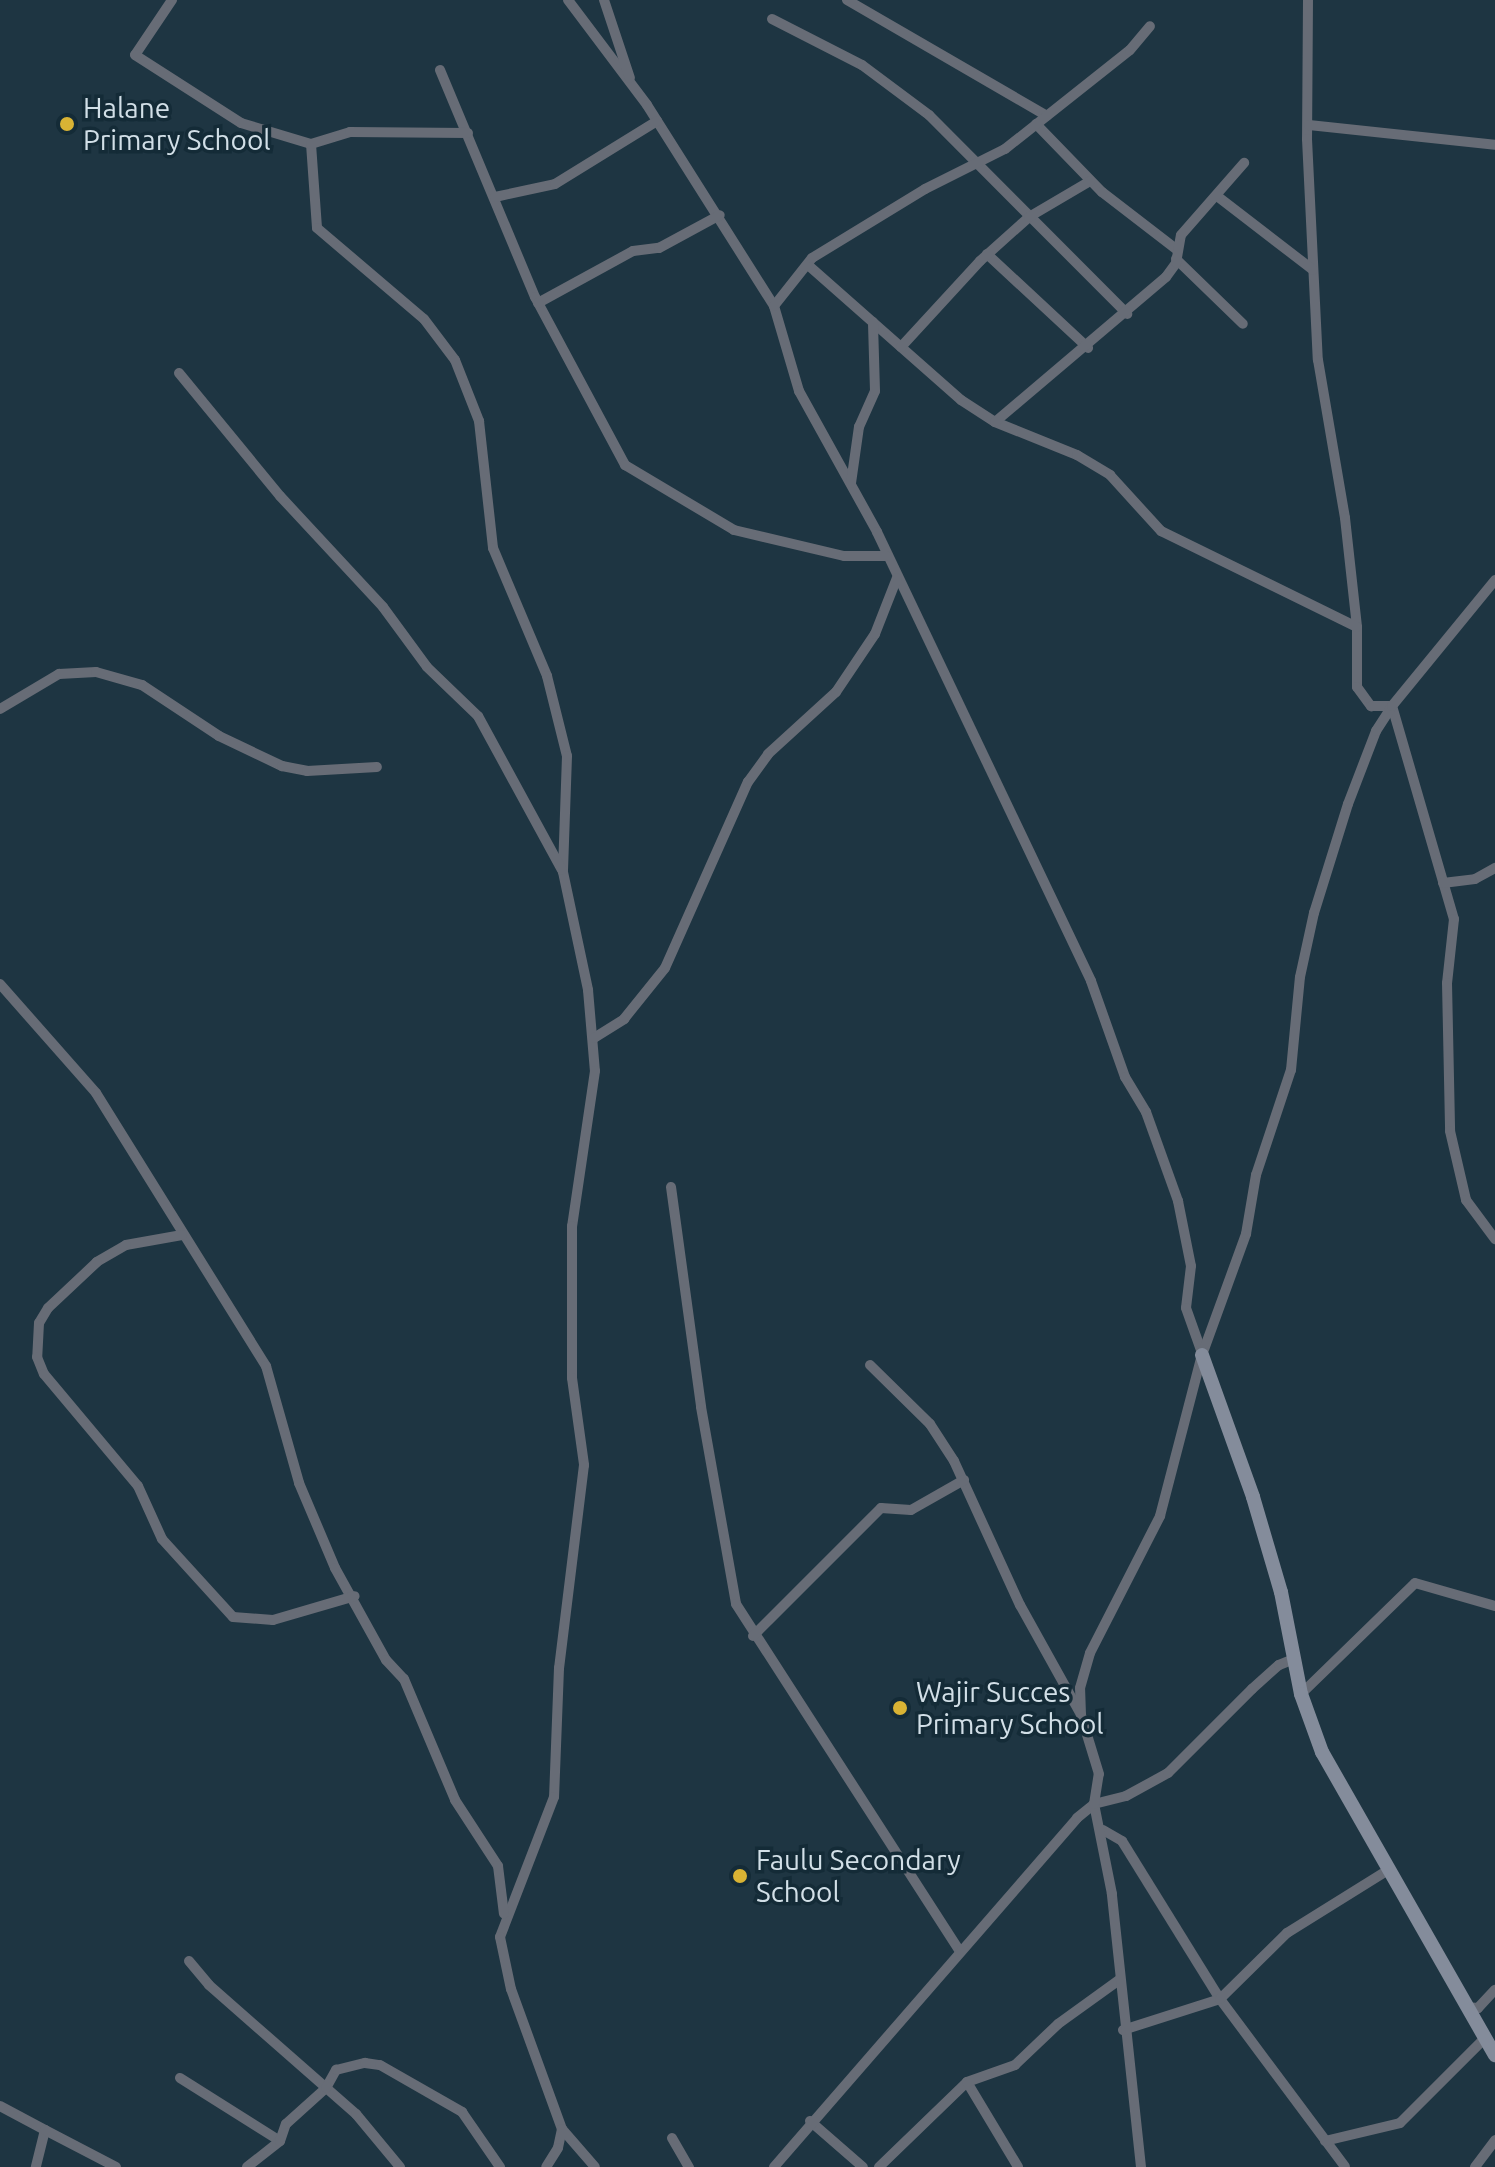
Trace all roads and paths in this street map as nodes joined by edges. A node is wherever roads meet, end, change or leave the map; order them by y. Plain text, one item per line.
1 (172, 0) edge
2 (568, 0) edge
3 (604, 0) edge
4 (847, 0) edge
5 (1308, 0) edge
6 (772, 19) dead end
7 (1150, 26) dead end
8 (440, 70) dead end
9 (633, 86) junction
10 (1047, 116) junction
11 (657, 121) junction
12 (1036, 124) junction
13 (1309, 125) junction
14 (468, 133) junction
15 (311, 144) junction
16 (1495, 145) edge
17 (982, 162) junction
18 (1244, 163) dead end
19 (1090, 181) junction
20 (1217, 196) junction
21 (495, 197) junction
22 (720, 215) junction
23 (1029, 217) junction
24 (987, 254) junction
25 (1176, 254) junction
26 (808, 265) junction
27 (1313, 270) junction
28 (538, 303) junction
29 (774, 306) junction
30 (1127, 314) junction
31 (873, 322) junction
32 (1243, 324) dead end
33 (901, 347) junction
34 (1088, 348) junction
35 (179, 373) dead end
36 (995, 422) junction
37 (857, 498) junction
38 (887, 556) junction
39 (897, 578) junction
40 (1493, 586) edge
41 (1357, 627) junction
42 (1392, 706) junction
43 (0, 709) edge
44 (377, 767) dead end
45 (1495, 868) edge
46 (563, 872) junction
47 (1443, 883) junction
48 (0, 984) edge
49 (594, 1038) junction
50 (671, 1187) dead end
51 (182, 1235) junction
52 (1495, 1239) edge
53 (1202, 1355) junction
54 (870, 1365) dead end
55 (964, 1480) junction
56 (355, 1596) junction
57 (1495, 1606) edge
58 (753, 1636) junction
59 (1294, 1659) junction
60 (1301, 1694) junction
61 (1081, 1715) junction
62 (1094, 1804) junction
63 (1103, 1830) junction
64 (1390, 1869) junction
65 (504, 1916) junction
66 (960, 1951) junction
67 (189, 1961) dead end
68 (1119, 1980) junction
69 (1495, 1990) edge
70 (1220, 1999) junction
71 (1466, 2007) junction
72 (1123, 2030) junction
73 (1484, 2039) junction
74 (1495, 2055) edge
75 (180, 2078) dead end
76 (967, 2082) junction
77 (326, 2088) junction
78 (0, 2106) edge
79 (810, 2121) junction
80 (562, 2129) junction
81 (45, 2130) junction
82 (672, 2138) dead end
83 (1495, 2140) edge
84 (280, 2141) junction
85 (1325, 2141) junction
86 (36, 2167) edge
87 (116, 2167) edge
88 (247, 2167) edge
89 (400, 2167) edge
90 (500, 2167) edge
91 (546, 2167) edge
92 (595, 2167) edge
93 (689, 2167) edge
94 (774, 2167) edge
95 (863, 2167) edge
96 (879, 2167) edge
97 (1018, 2167) edge
98 (1141, 2167) edge
99 (1345, 2167) edge
100 (1475, 2167) edge

1 - 15 street
2 - 9 street
3 - 9 street
4 - 10 street
5 - 13 street
6 - 17 street
7 - 10 street
8 - 14 street
9 - 11 street
10 - 12 street
11 - 21 street
11 - 22 street
12 - 17 street
12 - 19 street
13 - 16 street
13 - 27 street
14 - 15 street
14 - 21 street
15 - 46 street
17 - 23 street
17 - 26 street
18 - 20 street
19 - 23 street
19 - 25 street
20 - 25 street
20 - 27 street
21 - 28 street
22 - 28 street
22 - 29 street
23 - 24 street
23 - 30 street
24 - 33 street
24 - 34 street
25 - 30 street
25 - 32 street
26 - 29 street
26 - 31 street
27 - 41 street
28 - 38 street
29 - 37 street
30 - 34 street
31 - 33 street
31 - 37 street
33 - 36 street
34 - 36 street
35 - 46 street
36 - 41 street
37 - 38 street
38 - 39 street
39 - 49 street
39 - 53 street
40 - 42 street
41 - 42 street
42 - 47 street
42 - 53 street
43 - 44 street
45 - 47 street
46 - 49 street
47 - 52 street
48 - 51 street
49 - 65 street
50 - 58 street
51 - 56 street
51 - 56 street
53 - 59 street
53 - 61 street
54 - 55 street
55 - 58 street
55 - 61 street
56 - 65 street
57 - 60 street
58 - 66 street
59 - 60 street
59 - 62 street
60 - 64 street
61 - 62 street
62 - 63 street
62 - 66 street
63 - 68 street
63 - 70 street
64 - 70 street
64 - 71 street
65 - 80 street
66 - 79 street
67 - 77 street
68 - 72 street
68 - 76 street
69 - 71 street
70 - 72 street
70 - 85 street
71 - 73 street
72 - 98 street
73 - 74 street
73 - 85 street
75 - 84 street
76 - 96 street
76 - 97 street
77 - 84 street
77 - 89 street
77 - 90 street
78 - 81 street
79 - 94 street
79 - 95 street
80 - 91 street
80 - 92 street
81 - 86 street
81 - 87 street
82 - 93 street
83 - 100 street
84 - 88 street
85 - 99 street

